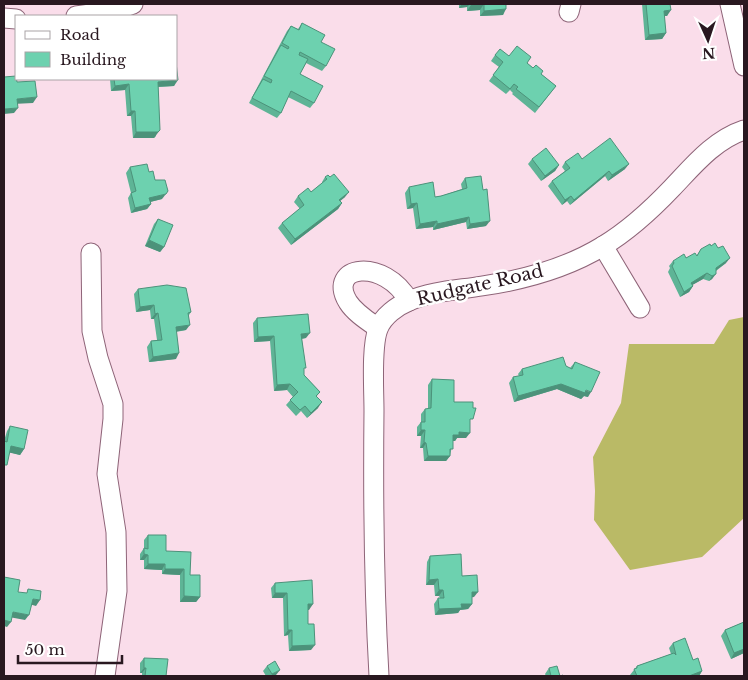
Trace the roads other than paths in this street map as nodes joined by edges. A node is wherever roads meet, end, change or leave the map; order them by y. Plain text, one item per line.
1 (134, 4) edge
2 (730, 4) edge
3 (82, 15) edge
4 (744, 66) edge
5 (744, 130) edge
6 (603, 246) junction
7 (91, 253) dead end
8 (409, 301) junction
9 (640, 308) dead end
10 (378, 328) junction
11 (105, 676) edge
12 (380, 676) edge

1 - 3 street
2 - 4 street
5 - 6 street, Rudgate Road
6 - 8 street, Rudgate Road
6 - 9 street
7 - 11 street
8 - 10 street, Rudgate Road
8 - 10 street
10 - 12 street

